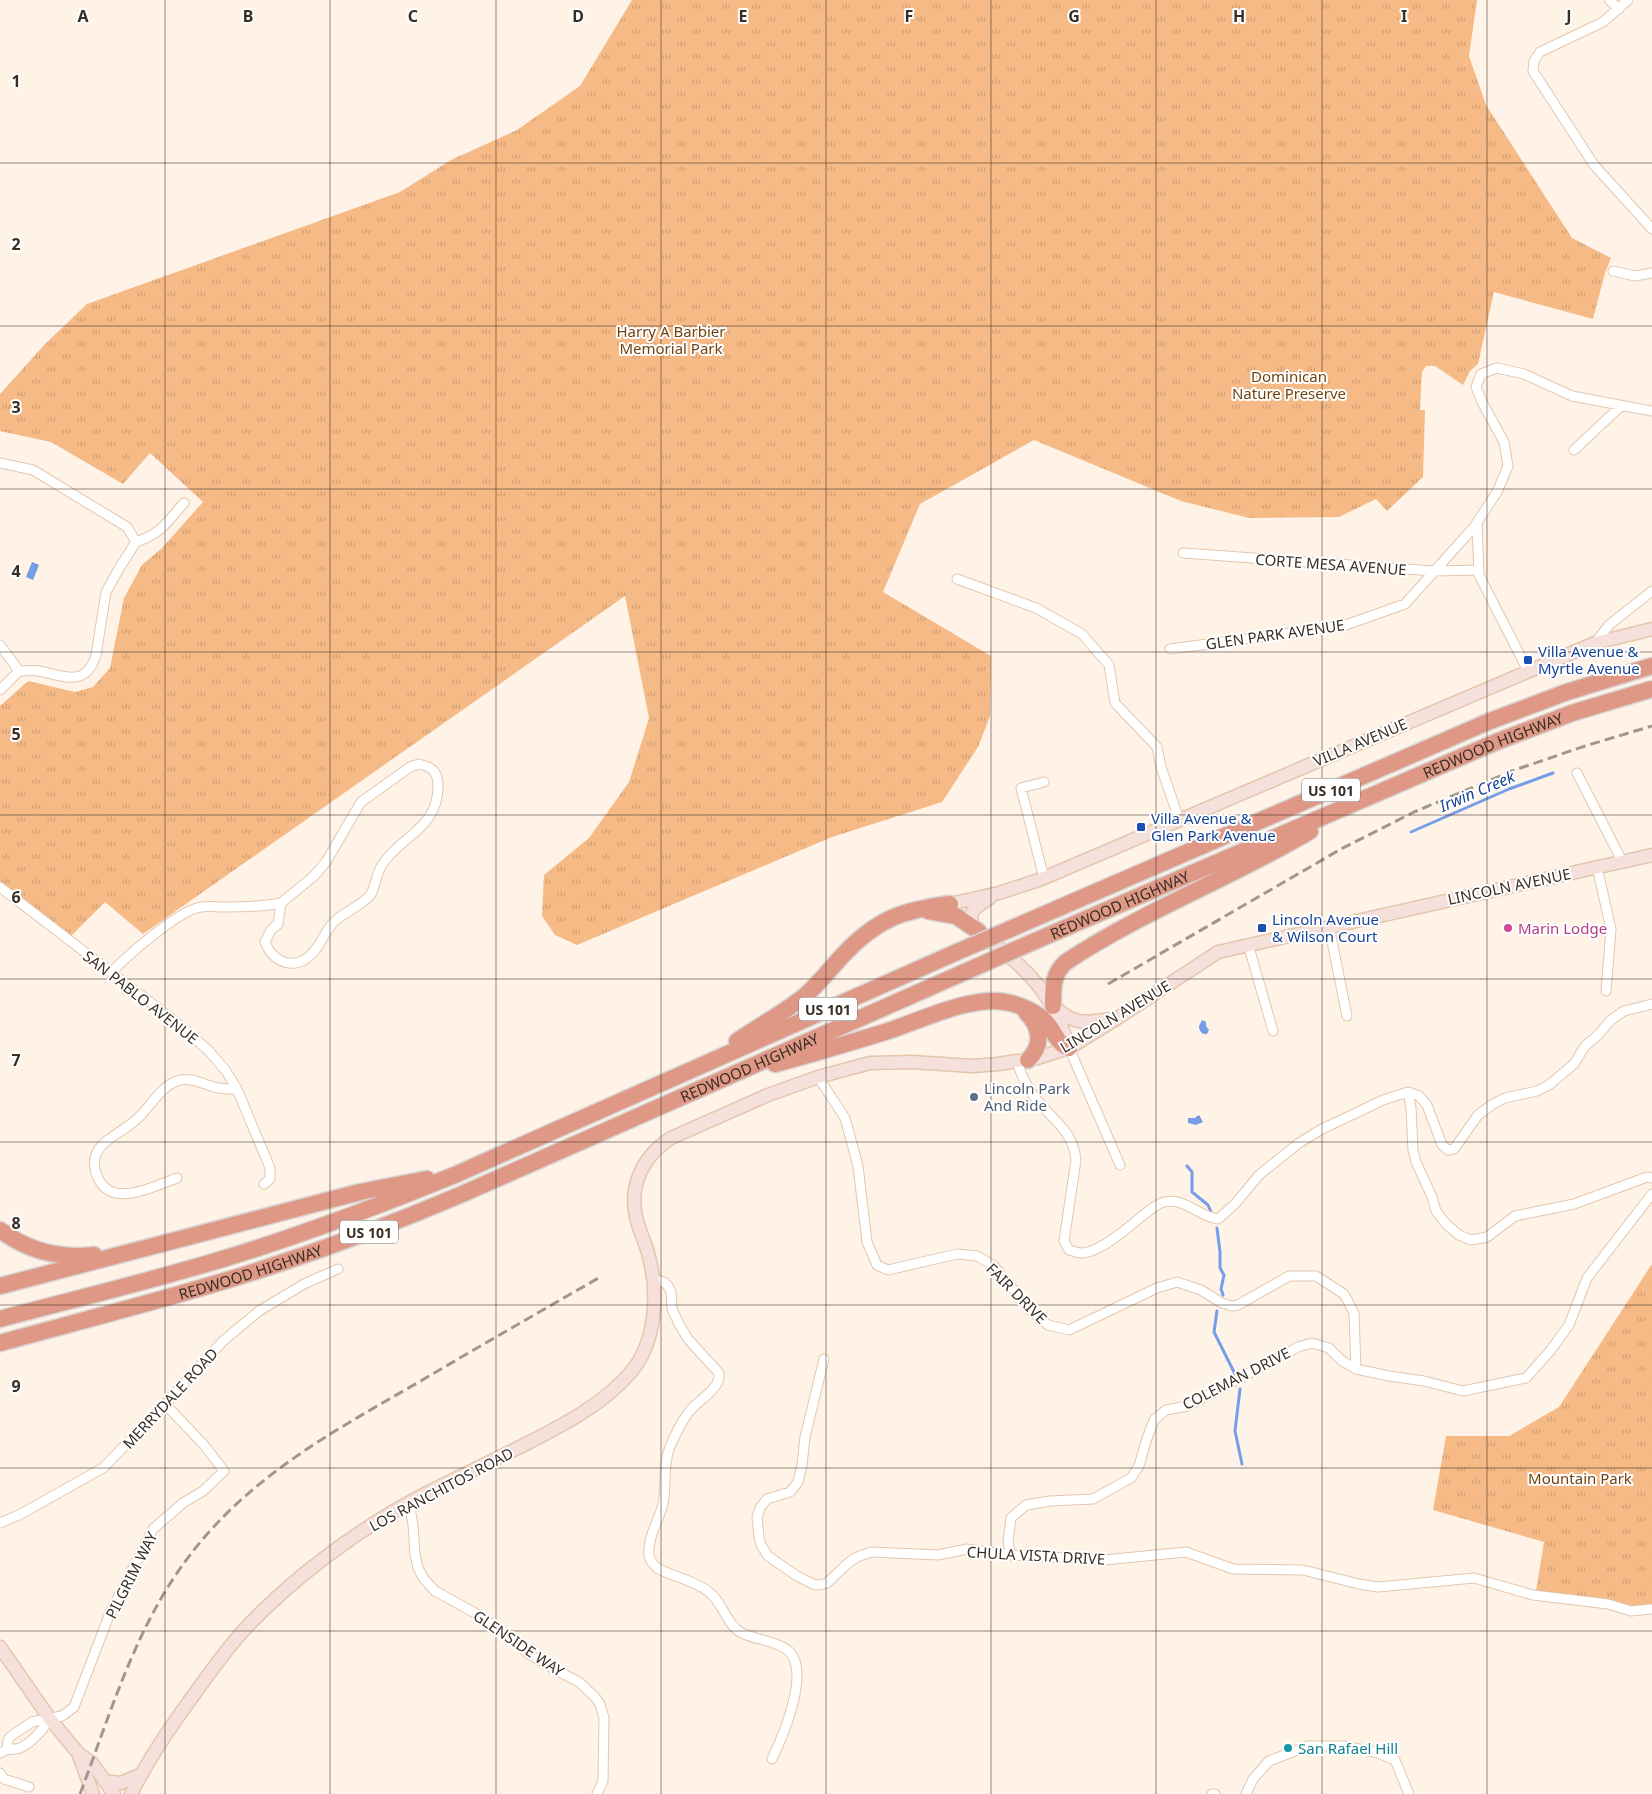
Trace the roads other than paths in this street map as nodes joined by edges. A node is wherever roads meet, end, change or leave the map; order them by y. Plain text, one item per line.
1 (1610, 0) edge
2 (1628, 0) edge
3 (1618, 9) junction
4 (1652, 229) edge
5 (1613, 271) dead end
6 (1652, 273) edge
7 (1621, 406) junction
8 (1652, 411) edge
9 (1574, 450) dead end
10 (0, 463) edge
11 (184, 503) dead end
12 (1477, 523) junction
13 (136, 542) junction
14 (1183, 553) dead end
15 (1479, 570) junction
16 (1434, 571) junction
17 (956, 579) dead end
18 (1652, 591) edge
19 (1652, 628) edge
20 (1594, 643) junction
21 (0, 645) edge
22 (1170, 649) dead end
23 (1652, 666) edge
24 (19, 671) junction
25 (1528, 671) junction
26 (1652, 688) edge
27 (0, 690) edge
28 (1577, 773) dead end
29 (1044, 782) dead end
30 (1364, 798) junction
31 (1179, 819) junction
32 (1652, 854) edge
33 (1622, 861) junction
34 (1597, 867) junction
35 (1044, 878) junction
36 (0, 888) edge
37 (999, 893) junction
38 (281, 903) junction
39 (950, 904) joint
40 (916, 909) junction
41 (1329, 926) junction
42 (978, 931) junction
43 (1248, 944) junction
44 (112, 972) junction
45 (1606, 991) dead end
46 (1652, 1004) edge
47 (1019, 1006) junction
48 (1053, 1006) junction
49 (1347, 1016) dead end
50 (1116, 1019) junction
51 (1273, 1031) dead end
52 (1069, 1048) junction
53 (1023, 1061) junction
54 (700, 1066) junction
55 (818, 1077) junction
56 (722, 1079) junction
57 (237, 1089) junction
58 (1408, 1092) junction
59 (1120, 1165) dead end
60 (457, 1174) junction
61 (177, 1178) dead end
62 (1652, 1178) edge
63 (264, 1184) dead end
64 (1652, 1194) edge
65 (0, 1230) edge
66 (187, 1237) junction
67 (647, 1249) joint
68 (338, 1269) dead end
69 (653, 1279) junction
70 (0, 1286) edge
71 (0, 1319) edge
72 (0, 1343) edge
73 (824, 1359) dead end
74 (1356, 1369) junction
75 (166, 1404) junction
76 (410, 1503) junction
77 (0, 1523) edge
78 (1011, 1555) junction
79 (1652, 1609) edge
80 (0, 1647) edge
81 (50, 1719) junction
82 (3, 1750) edge
83 (78, 1753) junction
84 (772, 1759) dead end
85 (0, 1773) edge
86 (142, 1774) junction
87 (105, 1781) junction
88 (29, 1787) dead end
89 (93, 1793) edge
90 (114, 1794) edge
91 (131, 1794) edge
92 (597, 1794) edge
93 (1246, 1794) edge
94 (1409, 1794) edge

1 - 3 street
2 - 3 street
3 - 4 street
5 - 6 street
7 - 8 street, GLEN PARK AVENUE
7 - 9 street
7 - 12 street, GLEN PARK AVENUE
10 - 13 street
11 - 13 street
12 - 15 street
12 - 16 street, GLEN PARK AVENUE
13 - 24 street
14 - 16 street, CORTE MESA AVENUE
15 - 16 street, CORTE MESA AVENUE
15 - 25 street
16 - 22 street, GLEN PARK AVENUE
17 - 31 street
18 - 20 street, VILLA AVENUE
19 - 20 main road
20 - 25 main road, VILLA AVENUE
21 - 24 street
23 - 54 highway, REDWOOD HIGHWAY / US 101, bridge
24 - 27 street
25 - 31 main road, VILLA AVENUE
26 - 30 highway, REDWOOD HIGHWAY / US 101
28 - 33 street
29 - 35 street
30 - 48 highway
30 - 56 highway, REDWOOD HIGHWAY / US 101, bridge
31 - 35 main road, VILLA AVENUE
32 - 33 main road, LINCOLN AVENUE
33 - 34 main road, LINCOLN AVENUE
34 - 41 main road, LINCOLN AVENUE
34 - 45 street
35 - 37 main road, VILLA AVENUE
36 - 44 street, SAN PABLO AVENUE
37 - 39 main road, VILLA AVENUE
37 - 42 main road, VILLA AVENUE
38 - 38 street
38 - 44 street
39 - 40 highway
40 - 42 highway
40 - 54 highway
41 - 43 main road, LINCOLN AVENUE
41 - 49 street
42 - 48 main road
43 - 50 main road, LINCOLN AVENUE
43 - 51 street
44 - 57 street, SAN PABLO AVENUE
46 - 58 street
47 - 52 highway
47 - 53 highway
47 - 56 highway
48 - 50 main road
48 - 52 main road
50 - 52 main road, LINCOLN AVENUE
52 - 53 main road, LINCOLN AVENUE
52 - 59 street
53 - 55 main road, LINCOLN AVENUE
53 - 58 street
54 - 60 highway, REDWOOD HIGHWAY / US 101
55 - 67 main road, LINCOLN AVENUE
55 - 74 street, FAIR DRIVE
56 - 72 highway, REDWOOD HIGHWAY / US 101
57 - 61 street
57 - 63 street, SAN PABLO AVENUE
58 - 62 street
60 - 66 highway
60 - 71 highway, REDWOOD HIGHWAY / US 101
64 - 74 street, COLEMAN DRIVE
65 - 66 highway
66 - 70 highway
67 - 69 main road, LOS RANCHITOS ROAD
68 - 75 street, MERRYDALE ROAD
69 - 76 main road, LOS RANCHITOS ROAD
69 - 84 street
73 - 78 street, CHULA VISTA DRIVE
74 - 78 street, COLEMAN DRIVE
75 - 77 street, MERRYDALE ROAD
75 - 81 street, PILGRIM WAY
76 - 86 main road, LOS RANCHITOS ROAD
76 - 92 street, GLENSIDE WAY
78 - 79 street, CHULA VISTA DRIVE
80 - 81 main road
81 - 82 street
81 - 82 street
81 - 83 main road
83 - 87 main road
83 - 89 main road
85 - 88 street
86 - 87 main road
86 - 91 main road, LOS RANCHITOS ROAD
87 - 90 main road
93 - 94 street

